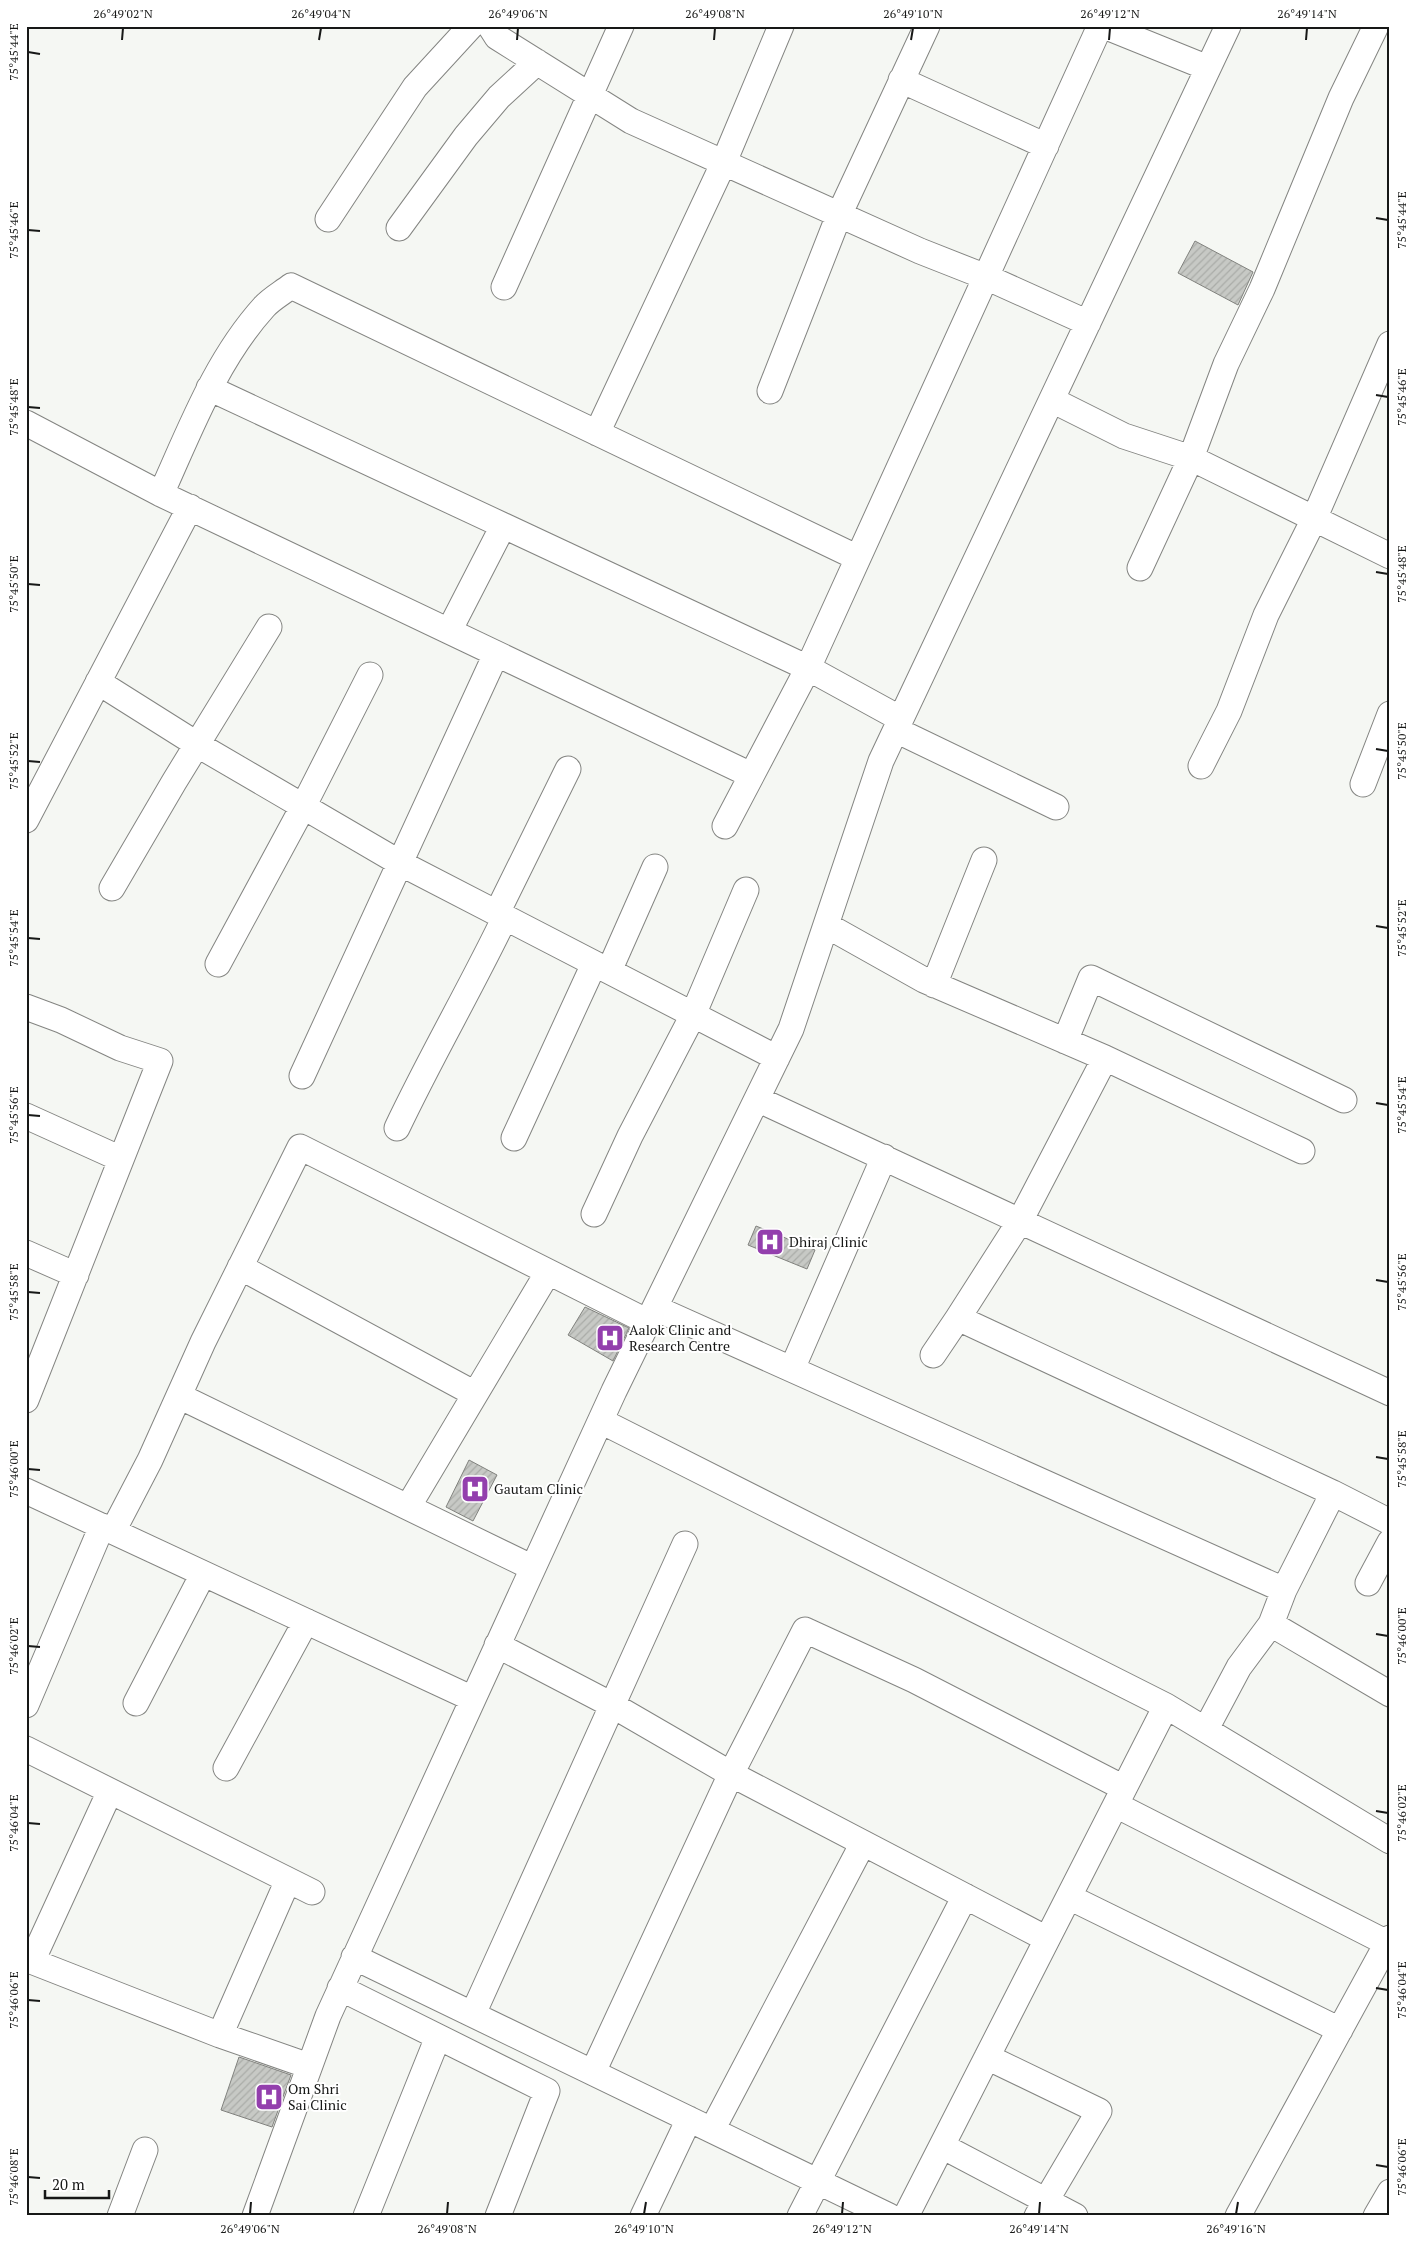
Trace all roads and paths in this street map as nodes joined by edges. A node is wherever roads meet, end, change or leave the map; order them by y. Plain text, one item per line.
1 (471, 26) edge
2 (490, 26) edge
3 (621, 26) edge
4 (781, 26) edge
5 (927, 26) edge
6 (1100, 26) edge
7 (1104, 26) edge
8 (1228, 26) edge
9 (1376, 26) edge
10 (537, 62) junction
11 (1208, 68) junction
12 (902, 80) junction
13 (589, 95) junction
14 (1046, 146) junction
15 (724, 162) junction
16 (839, 215) junction
17 (328, 219) dead end
18 (399, 228) dead end
19 (986, 277) junction
20 (504, 286) dead end
21 (1088, 323) junction
22 (1390, 344) edge
23 (209, 388) junction
24 (770, 391) dead end
25 (1052, 400) junction
26 (26, 423) edge
27 (598, 433) junction
28 (1191, 458) junction
29 (161, 494) junction
30 (190, 507) junction
31 (1314, 518) junction
32 (503, 526) junction
33 (1390, 556) edge
34 (858, 558) junction
35 (1140, 568) dead end
36 (269, 627) dead end
37 (449, 631) junction
38 (496, 654) junction
39 (808, 668) junction
40 (370, 675) dead end
41 (98, 682) junction
42 (1390, 714) edge
43 (898, 724) junction
44 (198, 745) junction
45 (1201, 766) dead end
46 (568, 769) dead end
47 (752, 776) junction
48 (1363, 784) dead end
49 (304, 805) junction
50 (1056, 807) dead end
51 (26, 820) edge
52 (725, 826) dead end
53 (984, 860) dead end
54 (400, 863) junction
55 (655, 867) dead end
56 (112, 888) dead end
57 (746, 890) dead end
58 (501, 915) junction
59 (826, 925) junction
60 (218, 964) dead end
61 (601, 967) junction
62 (934, 985) junction
63 (26, 1006) edge
64 (693, 1015) junction
65 (1065, 1041) junction
66 (777, 1058) junction
67 (1105, 1058) junction
68 (302, 1076) dead end
69 (757, 1099) junction
70 (1344, 1100) dead end
71 (26, 1116) edge
72 (397, 1128) dead end
73 (514, 1138) dead end
74 (1302, 1151) dead end
75 (884, 1158) junction
76 (121, 1159) junction
77 (594, 1214) dead end
78 (1020, 1221) junction
79 (26, 1253) edge
80 (240, 1267) junction
81 (548, 1272) junction
82 (76, 1275) junction
83 (652, 1315) junction
84 (958, 1318) junction
85 (933, 1355) dead end
86 (792, 1369) junction
87 (32, 1370) edge
88 (1390, 1393) edge
89 (475, 1394) junction
90 (179, 1396) junction
91 (26, 1400) edge
92 (601, 1421) junction
93 (26, 1491) edge
94 (1333, 1493) junction
95 (408, 1507) junction
96 (1390, 1522) edge
97 (107, 1529) junction
98 (1390, 1542) edge
99 (684, 1544) dead end
100 (533, 1568) junction
101 (204, 1574) junction
102 (1368, 1584) dead end
103 (1284, 1590) junction
104 (306, 1621) junction
105 (1271, 1624) junction
106 (497, 1645) junction
107 (1390, 1694) edge
108 (473, 1699) junction
109 (136, 1703) dead end
110 (26, 1705) edge
111 (612, 1705) junction
112 (1166, 1706) junction
113 (1206, 1729) junction
114 (26, 1748) edge
115 (226, 1768) dead end
116 (731, 1774) junction
117 (110, 1791) junction
118 (1120, 1796) junction
119 (1390, 1841) edge
120 (863, 1843) junction
121 (288, 1880) junction
122 (312, 1892) dead end
123 (965, 1896) junction
124 (1069, 1897) junction
125 (1047, 1939) junction
126 (1389, 1941) edge
127 (354, 1957) junction
128 (29, 1960) edge
129 (340, 1988) junction
130 (473, 2014) junction
131 (1340, 2030) junction
132 (220, 2035) junction
133 (438, 2037) junction
134 (987, 2057) junction
135 (309, 2066) junction
136 (593, 2072) junction
137 (689, 2119) junction
138 (712, 2130) junction
139 (942, 2146) junction
140 (145, 2150) dead end
141 (819, 2182) junction
142 (1390, 2192) edge
143 (1042, 2208) edge
144 (120, 2216) edge
145 (255, 2216) edge
146 (366, 2216) edge
147 (498, 2216) edge
148 (643, 2216) edge
149 (800, 2216) edge
150 (889, 2216) edge
151 (906, 2216) edge
152 (1075, 2216) edge
153 (1238, 2216) edge
154 (1376, 2216) edge

1 - 17 street
2 - 10 street
3 - 13 street
4 - 15 street
5 - 12 street
6 - 14 street
7 - 11 street
8 - 11 street
9 - 28 street
10 - 13 street
10 - 18 street
11 - 21 street
12 - 14 street
12 - 16 street
13 - 15 street
13 - 20 street
14 - 19 street
15 - 16 street
15 - 27 street
16 - 19 street
16 - 24 street
19 - 21 street
19 - 34 street
21 - 25 street
22 - 31 street
23 - 27 street
23 - 29 street
23 - 32 street
25 - 28 street
25 - 43 street
26 - 29 street
27 - 34 street
28 - 31 street
28 - 35 street
29 - 30 street
30 - 37 street
30 - 41 street
31 - 33 street
31 - 45 street
32 - 37 street
32 - 39 street
34 - 39 street
36 - 44 street
37 - 38 street
38 - 47 street
38 - 54 street
39 - 43 street
39 - 47 street
40 - 49 street
41 - 44 street
41 - 51 street
42 - 48 street
43 - 50 street
43 - 59 street
44 - 49 street
44 - 56 street
46 - 58 street
47 - 52 street
49 - 54 street
49 - 60 street
53 - 62 street
54 - 58 street
54 - 68 street
55 - 61 street
57 - 64 street
58 - 61 street
58 - 72 street
59 - 62 street
59 - 66 street
61 - 64 street
61 - 73 street
62 - 65 street
63 - 76 street
64 - 66 street
64 - 77 street
65 - 67 street
65 - 70 street
66 - 69 street
67 - 74 street
67 - 78 street
69 - 75 street
69 - 83 street
71 - 76 street
75 - 78 street
75 - 86 street
76 - 82 street
78 - 84 street
78 - 88 street
79 - 82 street
80 - 81 street
80 - 89 street
80 - 90 street
81 - 83 street
81 - 89 street
82 - 87 street
83 - 86 street
83 - 92 street
84 - 85 street
84 - 94 street
86 - 103 street
87 - 91 street
89 - 95 street
90 - 95 street
90 - 97 street
92 - 100 street
92 - 112 street
93 - 97 street
94 - 96 street
94 - 103 street
95 - 100 street
97 - 101 street
97 - 110 street
98 - 102 street
99 - 111 street
100 - 106 street
101 - 104 street
101 - 109 street
103 - 105 street
104 - 108 street
104 - 115 street
105 - 107 street
105 - 113 street
106 - 108 street
106 - 111 street
108 - 127 street
111 - 116 street
111 - 130 street
112 - 113 street
112 - 118 street
113 - 119 street
114 - 117 street
116 - 118 street
116 - 120 street
116 - 136 street
117 - 121 street
117 - 128 street
118 - 124 street
118 - 126 street
120 - 123 street
120 - 138 street
121 - 122 street
121 - 132 street
123 - 125 street
123 - 141 street
124 - 125 street
124 - 131 street
125 - 134 street
126 - 131 street
127 - 129 street
127 - 130 street
128 - 132 street
129 - 133 street
129 - 135 street
130 - 136 street
131 - 153 street
132 - 135 street
133 - 146 street
133 - 147 street
134 - 139 street
134 - 143 street
135 - 145 street
136 - 137 street
137 - 138 street
137 - 148 street
138 - 141 street
139 - 143 street
139 - 151 street
140 - 144 street
141 - 149 street
141 - 150 street
142 - 154 street
143 - 152 street

